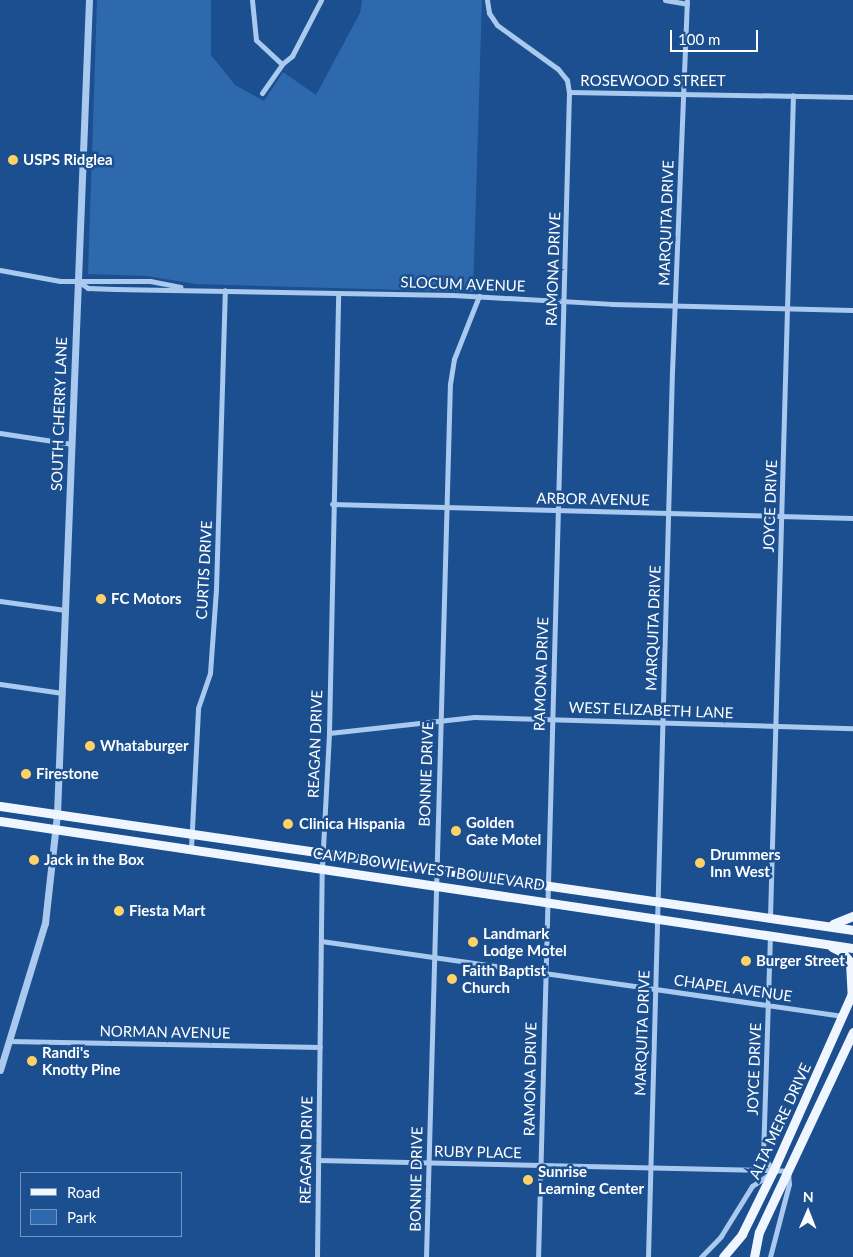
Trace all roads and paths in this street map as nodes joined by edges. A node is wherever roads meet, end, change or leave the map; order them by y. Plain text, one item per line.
1 (89, 0) edge
2 (252, 0) edge
3 (321, 0) edge
4 (487, 0) edge
5 (665, 0) edge
6 (687, 2) edge
7 (285, 63) junction
8 (569, 92) junction
9 (262, 93) dead end
10 (683, 94) junction
11 (793, 95) junction
12 (853, 96) edge
13 (0, 270) edge
14 (79, 282) junction
15 (192, 289) junction
16 (225, 290) junction
17 (338, 293) junction
18 (478, 296) junction
19 (564, 302) junction
20 (676, 304) junction
21 (788, 308) junction
22 (853, 310) edge
23 (0, 433) edge
24 (72, 444) junction
25 (332, 504) junction
26 (447, 508) junction
27 (559, 512) junction
28 (669, 514) junction
29 (782, 516) junction
30 (853, 518) edge
31 (0, 600) edge
32 (65, 610) junction
33 (0, 684) edge
34 (62, 693) junction
35 (440, 719) junction
36 (552, 719) junction
37 (663, 723) junction
38 (777, 726) junction
39 (853, 728) edge
40 (328, 733) junction
41 (0, 806) edge
42 (57, 814) junction
43 (0, 821) edge
44 (55, 830) junction
45 (194, 835) junction
46 (191, 848) junction
47 (323, 854) junction
48 (322, 867) junction
49 (436, 869) junction
50 (435, 885) junction
51 (548, 885) junction
52 (547, 901) junction
53 (658, 902) junction
54 (853, 916) edge
55 (770, 917) junction
56 (658, 919) junction
57 (804, 922) junction
58 (853, 930) edge
59 (770, 934) junction
60 (781, 936) junction
61 (321, 941) junction
62 (853, 948) edge
63 (433, 957) junction
64 (546, 973) junction
65 (655, 989) junction
66 (852, 993) edge
67 (768, 1005) junction
68 (843, 1016) junction
69 (853, 1032) edge
70 (9, 1042) junction
71 (320, 1048) junction
72 (0, 1070) edge
73 (318, 1160) junction
74 (429, 1164) junction
75 (540, 1166) junction
76 (650, 1170) junction
77 (773, 1171) junction
78 (788, 1172) junction
79 (317, 1257) edge
80 (426, 1257) edge
81 (538, 1257) edge
82 (648, 1257) edge
83 (701, 1257) edge
84 (723, 1257) edge
85 (754, 1257) edge
86 (770, 1257) edge

1 - 14 street, SOUTH CHERRY LANE
2 - 7 street
3 - 7 street
4 - 8 street, ROSEWOOD STREET
5 - 6 street
6 - 10 street, MARQUITA DRIVE
7 - 9 street
8 - 10 street, ROSEWOOD STREET
8 - 19 street, RAMONA DRIVE
10 - 11 street, ROSEWOOD STREET
10 - 20 street, MARQUITA DRIVE
11 - 12 street, ROSEWOOD STREET
11 - 21 street, JOYCE DRIVE
13 - 14 street
14 - 15 street, SLOCUM AVENUE
14 - 15 street, SLOCUM AVENUE
14 - 24 street, SOUTH CHERRY LANE
15 - 16 street, SLOCUM AVENUE
16 - 17 street, SLOCUM AVENUE
16 - 45 street, CURTIS DRIVE
17 - 18 street, SLOCUM AVENUE
17 - 25 street, REAGAN DRIVE
18 - 19 street, SLOCUM AVENUE
18 - 26 street, BONNIE DRIVE
19 - 20 street, SLOCUM AVENUE
19 - 27 street, RAMONA DRIVE
20 - 21 street, SLOCUM AVENUE
20 - 28 street, MARQUITA DRIVE
21 - 22 street, SLOCUM AVENUE
21 - 29 street, JOYCE DRIVE
23 - 24 street
24 - 32 street, SOUTH CHERRY LANE
25 - 26 street, ARBOR AVENUE
25 - 40 street, REAGAN DRIVE
26 - 27 street, ARBOR AVENUE
26 - 35 street, BONNIE DRIVE
27 - 28 street, ARBOR AVENUE
27 - 36 street, RAMONA DRIVE
28 - 29 street, ARBOR AVENUE
28 - 37 street, MARQUITA DRIVE
29 - 30 street, ARBOR AVENUE
29 - 38 street, JOYCE DRIVE
31 - 32 street
32 - 34 street, SOUTH CHERRY LANE
33 - 34 street
34 - 42 street, SOUTH CHERRY LANE
35 - 36 street, WEST ELIZABETH LANE
35 - 40 street, WEST ELIZABETH LANE
35 - 49 street, BONNIE DRIVE
36 - 37 street, WEST ELIZABETH LANE
36 - 51 street, RAMONA DRIVE
37 - 38 street, WEST ELIZABETH LANE
37 - 53 street, MARQUITA DRIVE
38 - 39 street, WEST ELIZABETH LANE
38 - 55 street, JOYCE DRIVE
40 - 47 street, REAGAN DRIVE
41 - 42 main road, CAMP BOWIE WEST BOULEVARD
42 - 44 street, SOUTH CHERRY LANE
42 - 45 main road, CAMP BOWIE WEST BOULEVARD
43 - 44 main road, CAMP BOWIE WEST BOULEVARD
44 - 46 main road, CAMP BOWIE WEST BOULEVARD
44 - 70 street, SOUTH CHERRY LANE
45 - 46 street, CURTIS DRIVE
45 - 47 main road, CAMP BOWIE WEST BOULEVARD
46 - 48 main road, CAMP BOWIE WEST BOULEVARD
47 - 48 street, REAGAN DRIVE
47 - 49 main road, CAMP BOWIE WEST BOULEVARD
48 - 50 main road, CAMP BOWIE WEST BOULEVARD
48 - 61 street, REAGAN DRIVE
49 - 50 street, BONNIE DRIVE
49 - 51 main road, CAMP BOWIE WEST BOULEVARD
50 - 52 main road, CAMP BOWIE WEST BOULEVARD
50 - 63 street, BONNIE DRIVE
51 - 52 street, RAMONA DRIVE
51 - 53 main road, CAMP BOWIE WEST BOULEVARD
52 - 56 main road, CAMP BOWIE WEST BOULEVARD
52 - 64 street, RAMONA DRIVE
53 - 55 main road, CAMP BOWIE WEST BOULEVARD
53 - 56 street, MARQUITA DRIVE
54 - 57 main road
55 - 57 main road, CAMP BOWIE WEST BOULEVARD
56 - 59 main road, CAMP BOWIE WEST BOULEVARD
56 - 65 street, MARQUITA DRIVE
57 - 58 main road, CAMP BOWIE WEST BOULEVARD
59 - 60 main road, CAMP BOWIE WEST BOULEVARD
59 - 67 street, JOYCE DRIVE
60 - 62 main road, CAMP BOWIE WEST BOULEVARD
60 - 66 main road
61 - 63 street, CHAPEL AVENUE
61 - 71 street, REAGAN DRIVE
63 - 64 street, CHAPEL AVENUE
63 - 74 street, BONNIE DRIVE
64 - 65 street, CHAPEL AVENUE
64 - 75 street, RAMONA DRIVE
65 - 67 street, CHAPEL AVENUE
65 - 76 street, MARQUITA DRIVE
66 - 68 main road, ALTA MERE DRIVE
67 - 68 street, CHAPEL AVENUE
67 - 77 street, JOYCE DRIVE
68 - 77 main road, ALTA MERE DRIVE
69 - 78 main road, ALTA MERE DRIVE
70 - 71 street, NORMAN AVENUE
70 - 72 street, SOUTH CHERRY LANE
71 - 73 street, REAGAN DRIVE
73 - 74 street, RUBY PLACE
73 - 79 street, REAGAN DRIVE
74 - 75 street, RUBY PLACE
74 - 80 street, BONNIE DRIVE
75 - 76 street, RUBY PLACE
75 - 81 street, RAMONA DRIVE
76 - 77 street, RUBY PLACE
76 - 82 street, MARQUITA DRIVE
77 - 78 street, RUBY PLACE
77 - 83 street
77 - 84 main road, ALTA MERE DRIVE
78 - 85 main road, ALTA MERE DRIVE
78 - 86 street

